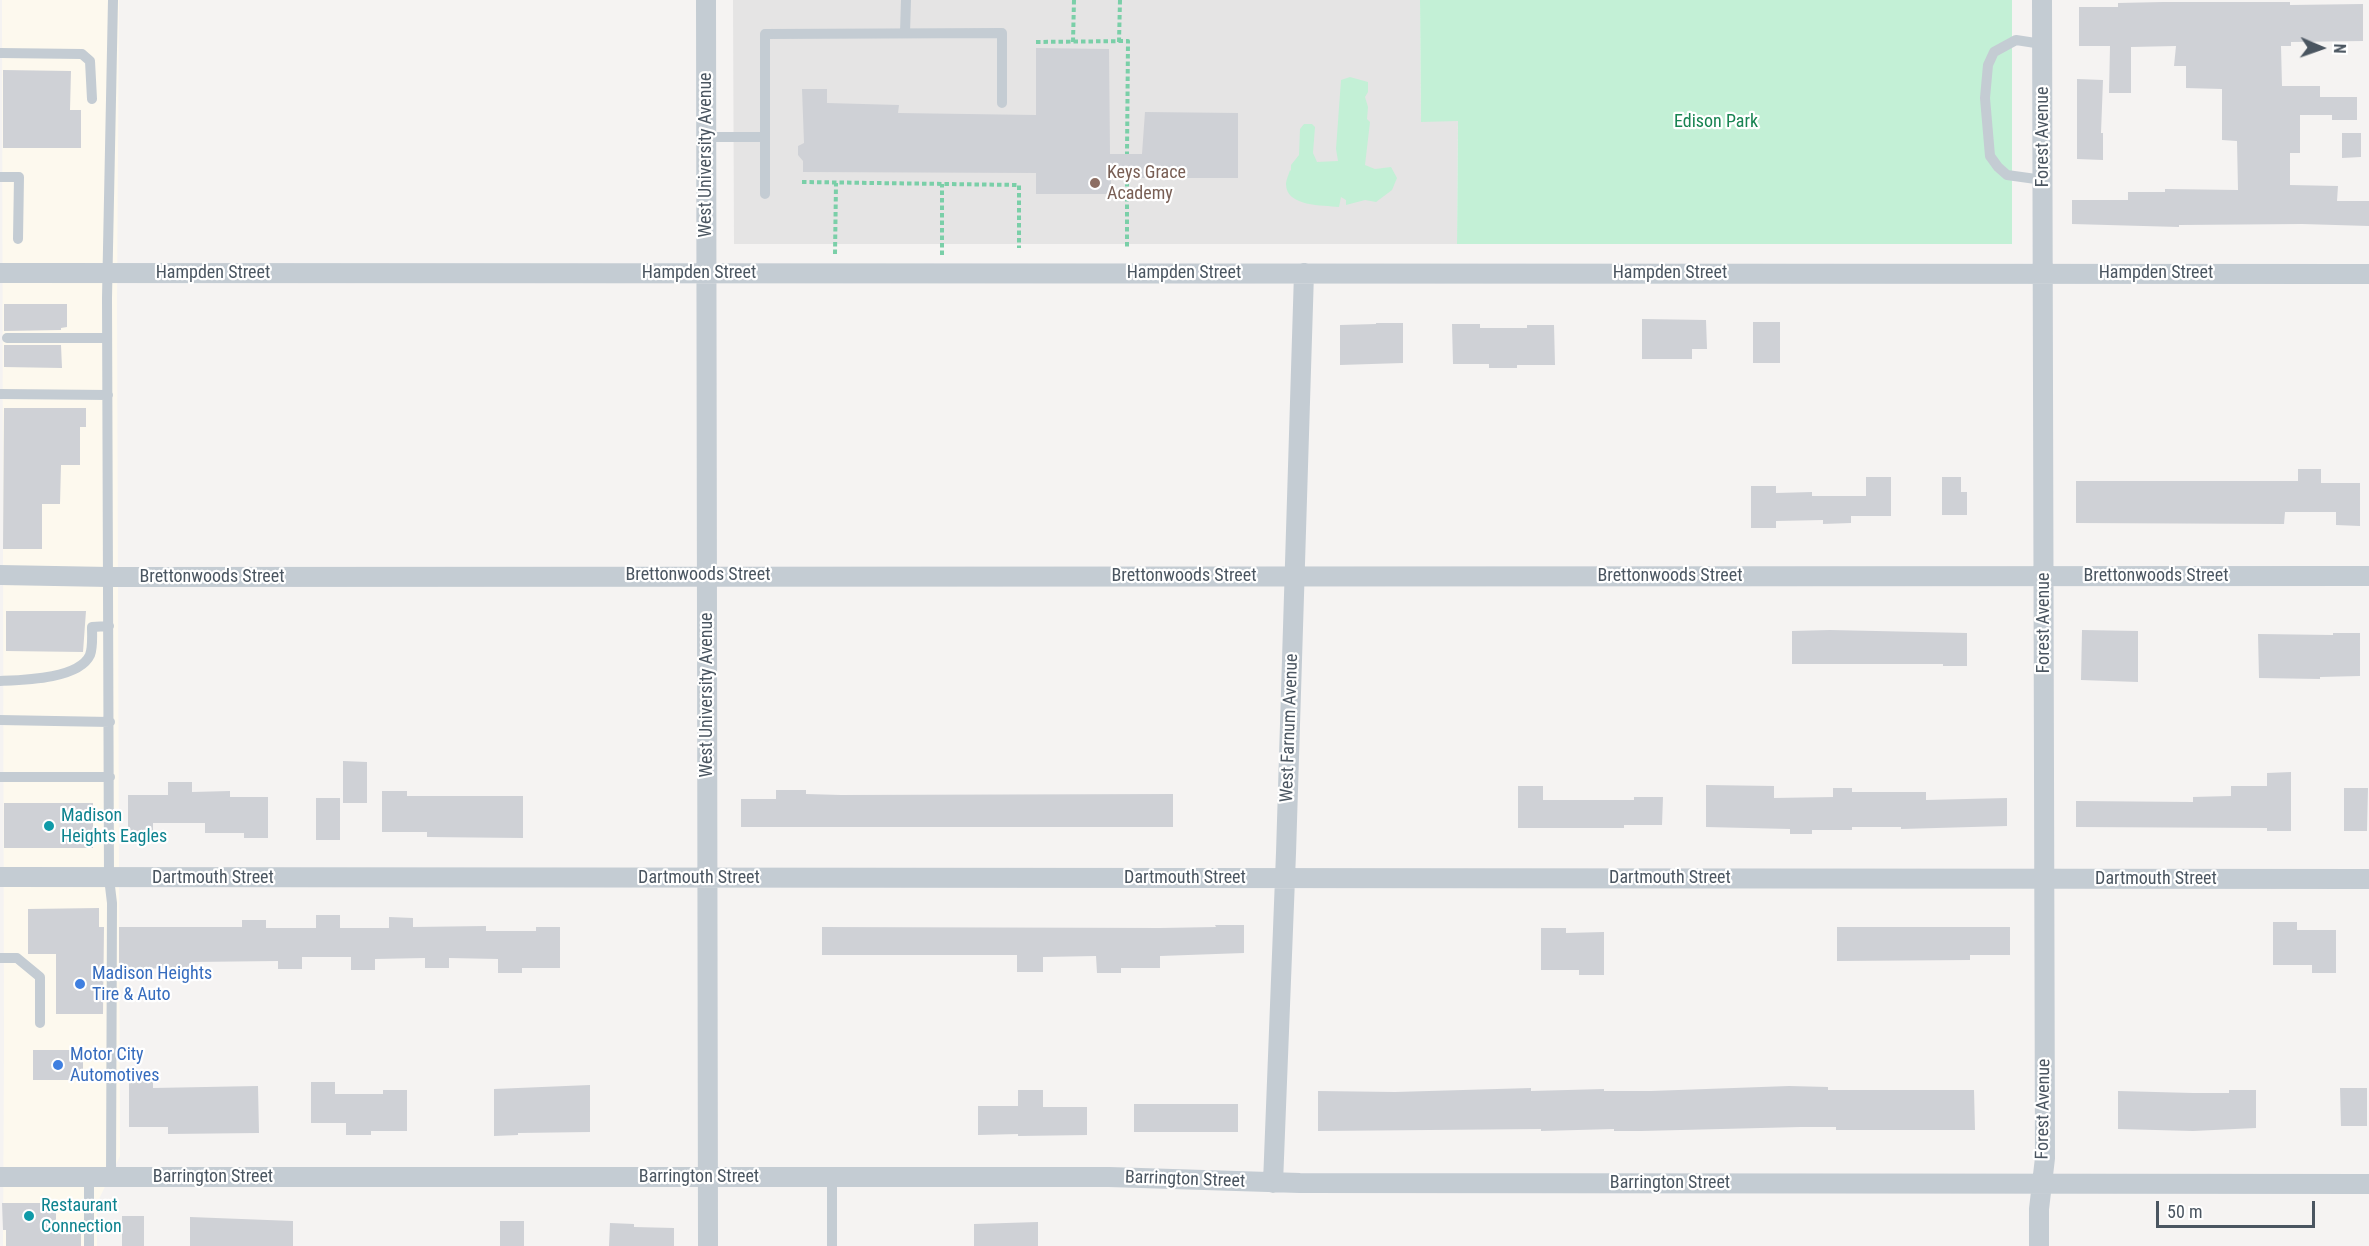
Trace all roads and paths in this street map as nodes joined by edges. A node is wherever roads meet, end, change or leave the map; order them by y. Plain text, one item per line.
1 (113, 0) edge
2 (706, 0) edge
3 (906, 0) edge
4 (1074, 0) edge
5 (1120, 0) edge
6 (2042, 0) edge
7 (905, 33) junction
8 (1036, 42) dead end
9 (1073, 42) junction
10 (1119, 42) junction
11 (2042, 44) junction
12 (0, 53) edge
13 (92, 99) dead end
14 (1002, 104) dead end
15 (706, 137) junction
16 (765, 137) junction
17 (1127, 154) dead end
18 (1127, 167) dead end
19 (0, 177) edge
20 (2043, 180) junction
21 (802, 182) dead end
22 (836, 183) junction
23 (942, 184) junction
24 (765, 194) dead end
25 (18, 239) dead end
26 (1019, 248) dead end
27 (1127, 248) dead end
28 (835, 260) dead end
29 (942, 260) dead end
30 (0, 273) edge
31 (108, 273) junction
32 (1304, 273) junction
33 (2044, 273) junction
34 (706, 274) junction
35 (2369, 274) edge
36 (7, 338) dead end
37 (107, 338) junction
38 (0, 394) edge
39 (108, 394) junction
40 (0, 575) edge
41 (707, 575) junction
42 (2044, 575) junction
43 (1294, 576) junction
44 (2369, 576) edge
45 (109, 577) junction
46 (109, 626) junction
47 (0, 681) edge
48 (0, 720) edge
49 (110, 722) junction
50 (0, 777) edge
51 (110, 777) junction
52 (0, 878) edge
53 (109, 878) junction
54 (707, 878) junction
55 (1285, 878) junction
56 (2044, 879) junction
57 (2369, 879) edge
58 (0, 958) edge
59 (40, 1023) dead end
60 (0, 1177) edge
61 (89, 1177) junction
62 (111, 1177) junction
63 (708, 1177) junction
64 (832, 1177) junction
65 (1273, 1183) junction
66 (2040, 1183) junction
67 (2369, 1184) edge
68 (89, 1246) edge
69 (708, 1246) edge
70 (832, 1246) edge
71 (2038, 1246) edge

1 - 31 lane
2 - 15 street, West University Avenue
3 - 7 lane
4 - 9 path
5 - 10 path
6 - 11 street, Forest Avenue
7 - 14 lane
7 - 16 lane
8 - 9 path
9 - 10 path
10 - 17 path
11 - 20 street, Forest Avenue
11 - 20 lane
12 - 13 lane
15 - 16 lane
15 - 34 street, West University Avenue
16 - 24 lane
18 - 27 path
19 - 25 lane
20 - 33 street, Forest Avenue
21 - 22 path
22 - 23 path
22 - 28 path
23 - 26 path
23 - 29 path
30 - 31 street, Hampden Street
31 - 34 street, Hampden Street
31 - 37 lane
32 - 33 street, Hampden Street
32 - 34 street, Hampden Street
32 - 43 street, West Farnum Avenue
33 - 35 street, Hampden Street
33 - 42 street, Forest Avenue
34 - 41 street, West University Avenue
36 - 37 lane
37 - 39 lane
38 - 39 lane
39 - 45 lane
40 - 45 street, Brettonwoods Street
41 - 43 street, Brettonwoods Street
41 - 45 street, Brettonwoods Street
41 - 54 street, West University Avenue
42 - 43 street, Brettonwoods Street
42 - 44 street, Brettonwoods Street
42 - 56 street, Forest Avenue
43 - 55 street, West Farnum Avenue
45 - 46 lane
46 - 47 lane
46 - 49 lane
48 - 49 lane
49 - 51 lane
50 - 51 lane
51 - 53 lane
52 - 53 street, Dartmouth Street
53 - 54 street, Dartmouth Street
53 - 62 lane
54 - 55 street, Dartmouth Street
54 - 63 street, West University Avenue
55 - 56 street, Dartmouth Street
55 - 65 street, West Farnum Avenue
56 - 57 street, Dartmouth Street
56 - 66 street, Forest Avenue
58 - 59 lane
60 - 61 street, Barrington Street
61 - 62 street, Barrington Street
61 - 68 lane
62 - 63 street, Barrington Street
63 - 64 street, Barrington Street
63 - 69 street, West University Avenue
64 - 65 street, Barrington Street
64 - 70 lane
65 - 66 street, Barrington Street
66 - 67 street, Barrington Street
66 - 71 street, Forest Avenue

